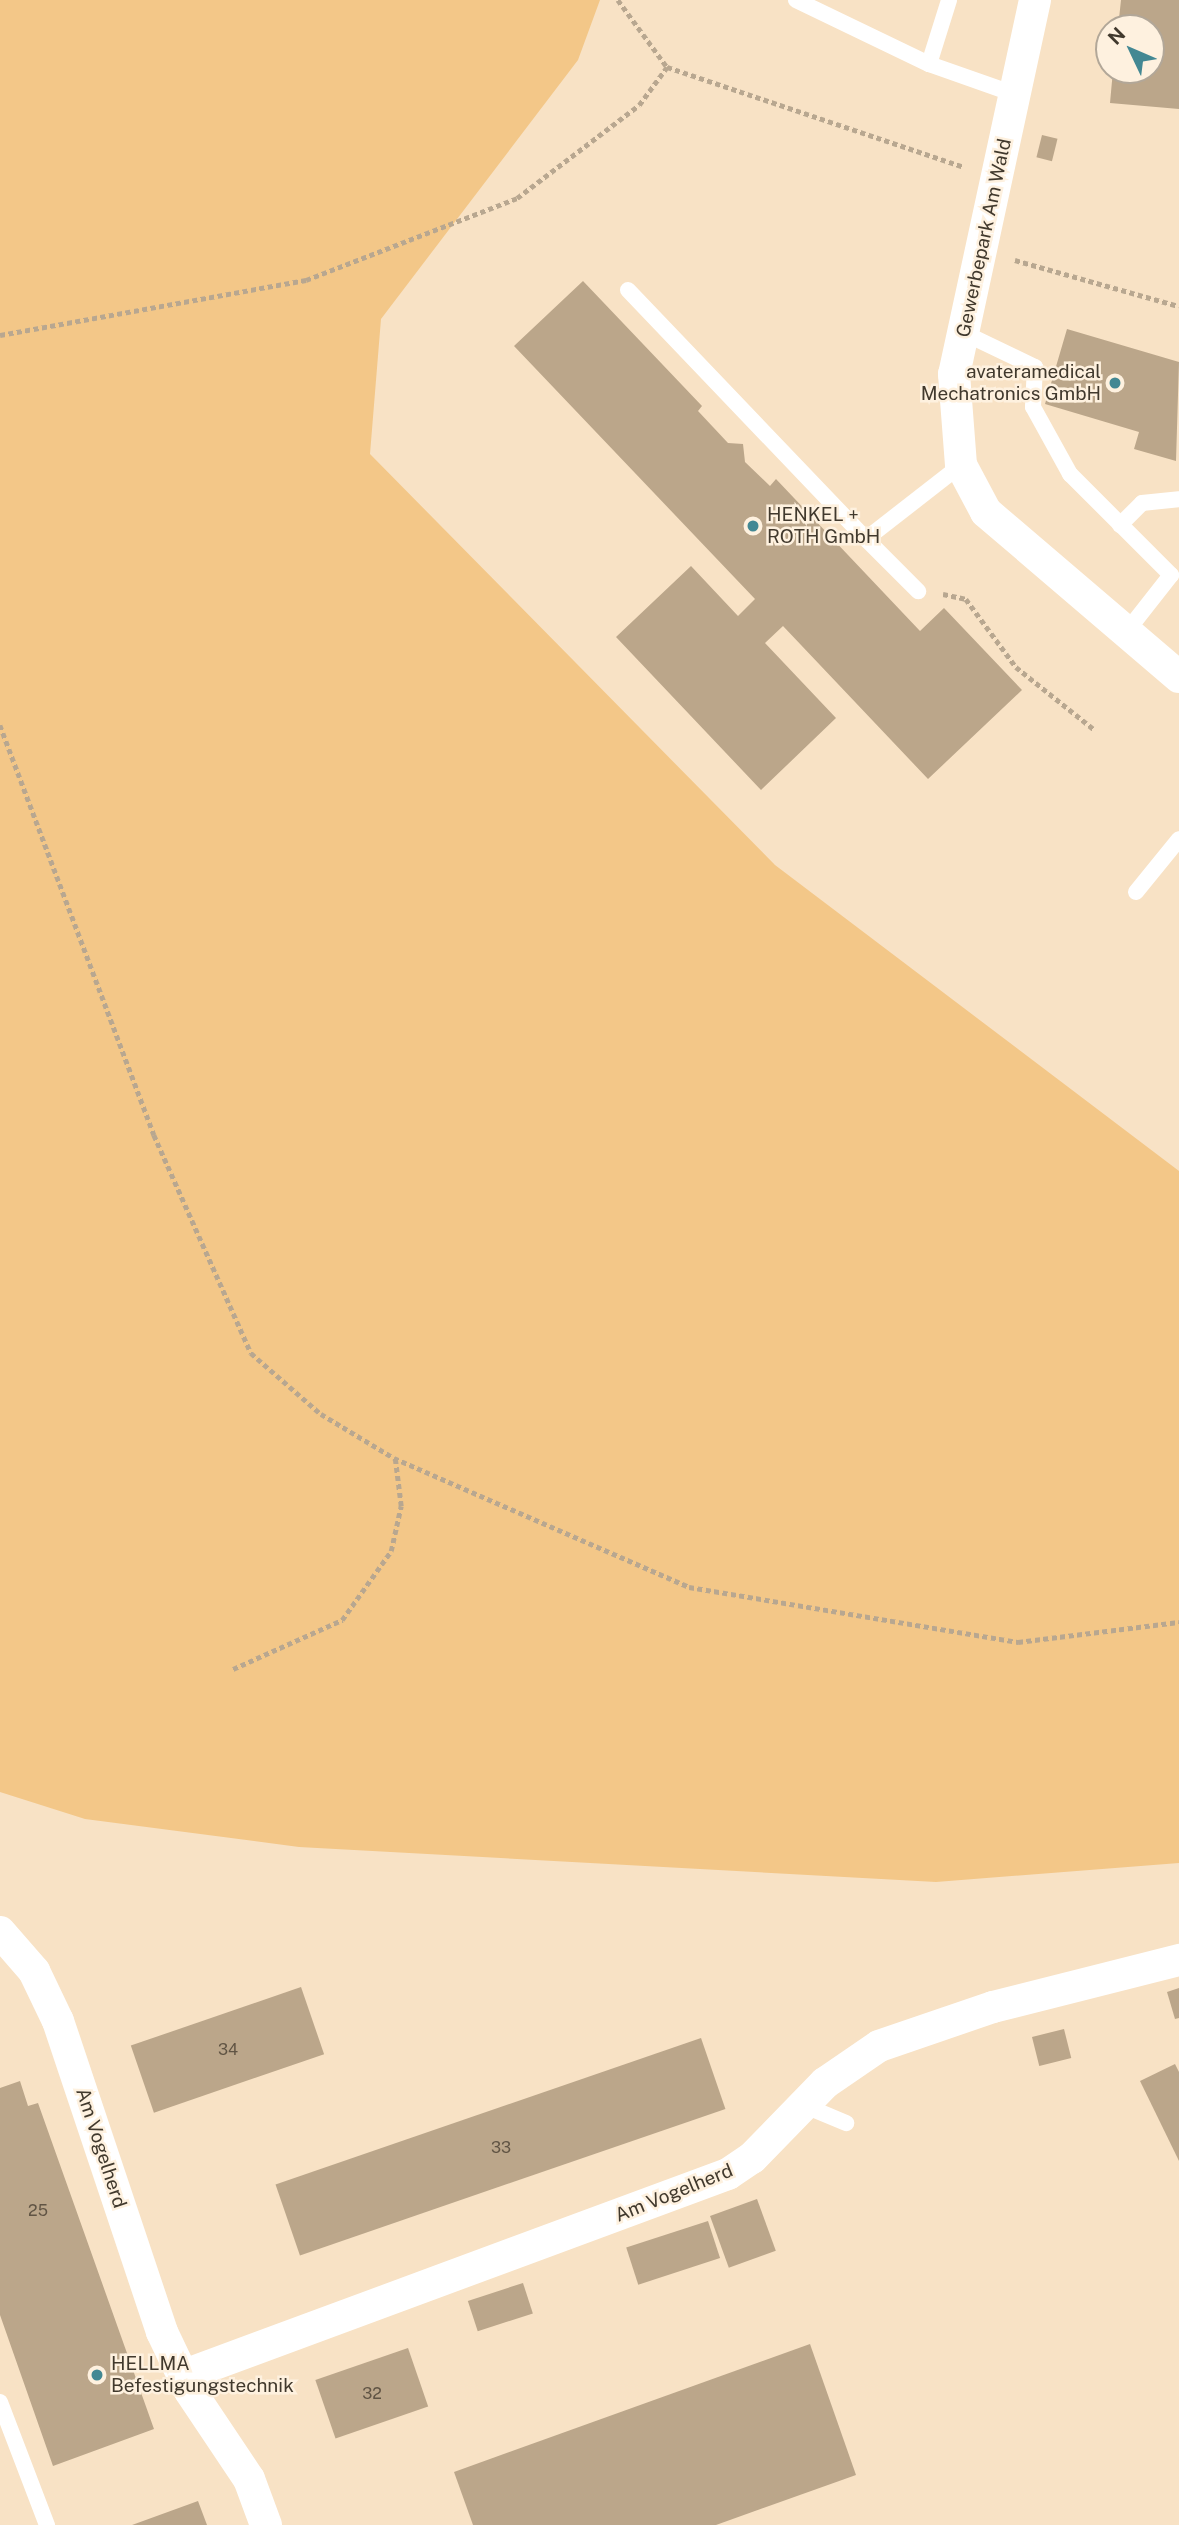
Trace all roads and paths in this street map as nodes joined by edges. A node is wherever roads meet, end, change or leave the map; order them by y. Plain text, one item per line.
1 (618, 0) edge
2 (796, 0) edge
3 (949, 0) edge
4 (1035, 0) edge
5 (929, 64) junction
6 (667, 67) junction
7 (1014, 94) junction
8 (998, 177) junction
9 (982, 251) junction
10 (628, 290) dead end
11 (1179, 306) edge
12 (964, 333) junction
13 (0, 335) edge
14 (961, 465) junction
15 (1179, 499) edge
16 (1120, 524) junction
17 (866, 539) junction
18 (1175, 570) edge
19 (918, 591) joint
20 (1124, 636) junction
21 (1179, 677) edge
22 (0, 724) edge
23 (1095, 730) dead end
24 (1179, 839) edge
25 (1136, 892) dead end
26 (394, 1458) junction
27 (1179, 1622) edge
28 (233, 1669) dead end
29 (0, 1931) edge
30 (1179, 1960) edge
31 (803, 2105) junction
32 (846, 2123) dead end
33 (182, 2376) junction
34 (0, 2402) edge
35 (47, 2525) edge
36 (266, 2525) edge

1 - 6 path
2 - 5 lane
3 - 5 lane
4 - 7 street, Gewerbepark Am Wald
5 - 7 lane
6 - 8 path
6 - 13 path
7 - 8 street, Gewerbepark Am Wald
8 - 9 street, Gewerbepark Am Wald
9 - 11 path
9 - 12 street, Gewerbepark Am Wald
10 - 17 lane
12 - 14 street, Gewerbepark Am Wald
12 - 16 lane
14 - 17 lane
14 - 20 street, Gewerbepark Am Wald
15 - 16 lane
16 - 18 lane
17 - 19 lane
18 - 20 lane
19 - 23 path
20 - 21 street, Gewerbepark Am Wald
22 - 26 path
24 - 25 lane
26 - 27 path
26 - 28 path
29 - 33 street, Am Vogelherd
30 - 31 street, Am Vogelherd
31 - 32 lane
31 - 33 street, Am Vogelherd
33 - 36 street, Am Vogelherd
34 - 35 lane

